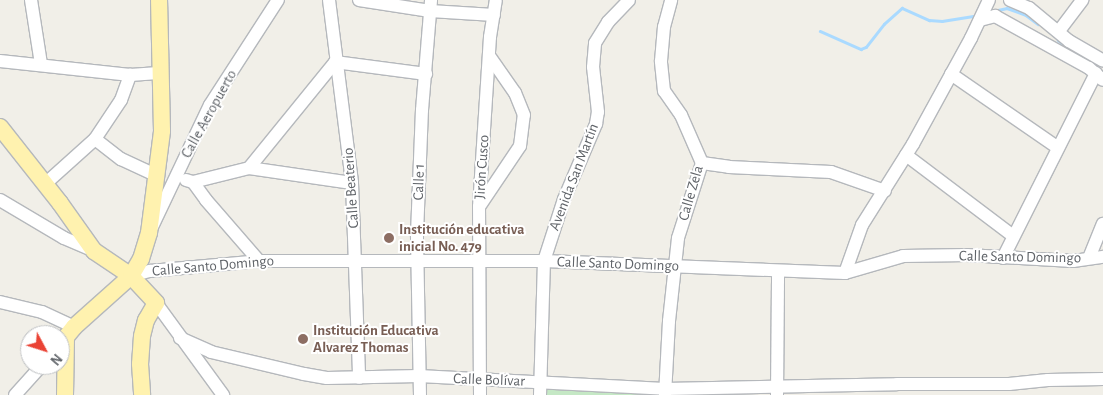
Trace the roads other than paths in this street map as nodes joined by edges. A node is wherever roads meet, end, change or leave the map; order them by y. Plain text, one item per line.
1 (31, 0) edge
2 (160, 0) edge
3 (278, 0) edge
4 (329, 0) edge
5 (358, 0) edge
6 (496, 0) edge
7 (629, 0) edge
8 (671, 0) edge
9 (1010, 0) edge
10 (1082, 0) edge
11 (988, 2) edge
12 (431, 5) edge
13 (494, 15) junction
14 (980, 19) junction
15 (1059, 31) junction
16 (490, 57) junction
17 (0, 61) edge
18 (1103, 61) edge
19 (336, 62) junction
20 (41, 64) junction
21 (162, 73) junction
22 (426, 74) junction
23 (951, 74) junction
24 (130, 75) junction
25 (1100, 77) edge
26 (0, 128) edge
27 (95, 139) junction
28 (1057, 147) junction
29 (906, 155) junction
30 (702, 163) junction
31 (250, 168) junction
32 (155, 175) junction
33 (176, 177) junction
34 (193, 182) junction
35 (45, 184) junction
36 (352, 184) junction
37 (885, 191) junction
38 (0, 200) edge
39 (479, 207) junction
40 (1103, 224) edge
41 (149, 233) junction
42 (1013, 236) junction
43 (94, 251) junction
44 (1103, 257) edge
45 (1003, 258) junction
46 (1089, 258) junction
47 (355, 260) junction
48 (259, 261) junction
49 (417, 261) junction
50 (480, 261) junction
51 (544, 261) junction
52 (673, 267) junction
53 (778, 272) junction
54 (845, 273) junction
55 (131, 276) junction
56 (0, 302) edge
57 (156, 303) junction
58 (56, 325) edge
59 (70, 333) edge
60 (180, 338) junction
61 (33, 375) edge
62 (66, 375) edge
63 (419, 376) junction
64 (359, 378) junction
65 (1103, 379) edge
66 (480, 380) junction
67 (540, 382) junction
68 (777, 391) edge
69 (665, 392) edge
70 (16, 395) edge
71 (65, 395) edge
72 (142, 395) edge
73 (223, 395) edge
74 (420, 395) edge
75 (480, 395) edge
76 (540, 395) edge

1 - 20 street
2 - 21 main road
3 - 33 street, Calle Aeropuerto
4 - 19 street, Calle Beaterio
5 - 12 street
6 - 13 street, Jirón Cusco
7 - 51 street, Avenida San Martín
8 - 30 street, Calle Zela
9 - 15 street
10 - 15 street
11 - 14 street
12 - 13 street
12 - 22 street, Calle 1
13 - 16 street, Jirón Cusco
14 - 23 street
14 - 25 street
15 - 18 street
16 - 39 street, Jirón Cusco
16 - 39 street
17 - 20 street
19 - 22 street
19 - 31 street
19 - 36 street, Calle Beaterio
20 - 24 street
21 - 24 street
21 - 32 main road
22 - 49 street, Calle 1
23 - 28 street
23 - 29 street
24 - 27 street
25 - 28 street
26 - 35 main road
27 - 32 street
27 - 35 street
28 - 42 street
29 - 37 street
29 - 42 street
30 - 37 street
30 - 52 street, Calle Zela
31 - 34 street
31 - 36 street
32 - 41 main road
33 - 34 street
33 - 41 street, Calle Aeropuerto
34 - 48 street
35 - 43 main road
36 - 47 street, Calle Beaterio
37 - 54 street
38 - 43 street
39 - 50 street, Jirón Cusco
40 - 46 street
41 - 55 main road
42 - 45 street
43 - 55 main road
44 - 46 street, Calle Santo Domingo
45 - 46 street, Calle Santo Domingo
45 - 54 street, Calle Santo Domingo
47 - 48 street, Calle Santo Domingo
47 - 49 street, Calle Santo Domingo
47 - 64 street, Calle Beaterio
48 - 55 street, Calle Santo Domingo
49 - 50 street, Calle Santo Domingo
49 - 63 street, Calle 1
50 - 51 street, Calle Santo Domingo
50 - 66 street, Jirón Cusco
51 - 52 street, Calle Santo Domingo
51 - 67 street, Avenida San Martín
52 - 53 street, Calle Santo Domingo
52 - 69 street, Calle Zela
53 - 54 street, Calle Santo Domingo
53 - 68 street
55 - 57 main road
55 - 59 main road
56 - 58 street
57 - 60 street
57 - 72 main road
60 - 64 street, Calle Bolívar
60 - 73 street
61 - 70 street
62 - 71 main road
63 - 64 street, Calle Bolívar
63 - 66 street, Calle Bolívar
63 - 74 street, Calle 1
65 - 68 street, Calle Bolívar
66 - 67 street, Calle Bolívar
66 - 75 street, Jirón Cusco
67 - 69 street, Calle Bolívar
67 - 76 street, Avenida San Martín
68 - 69 street, Calle Bolívar

